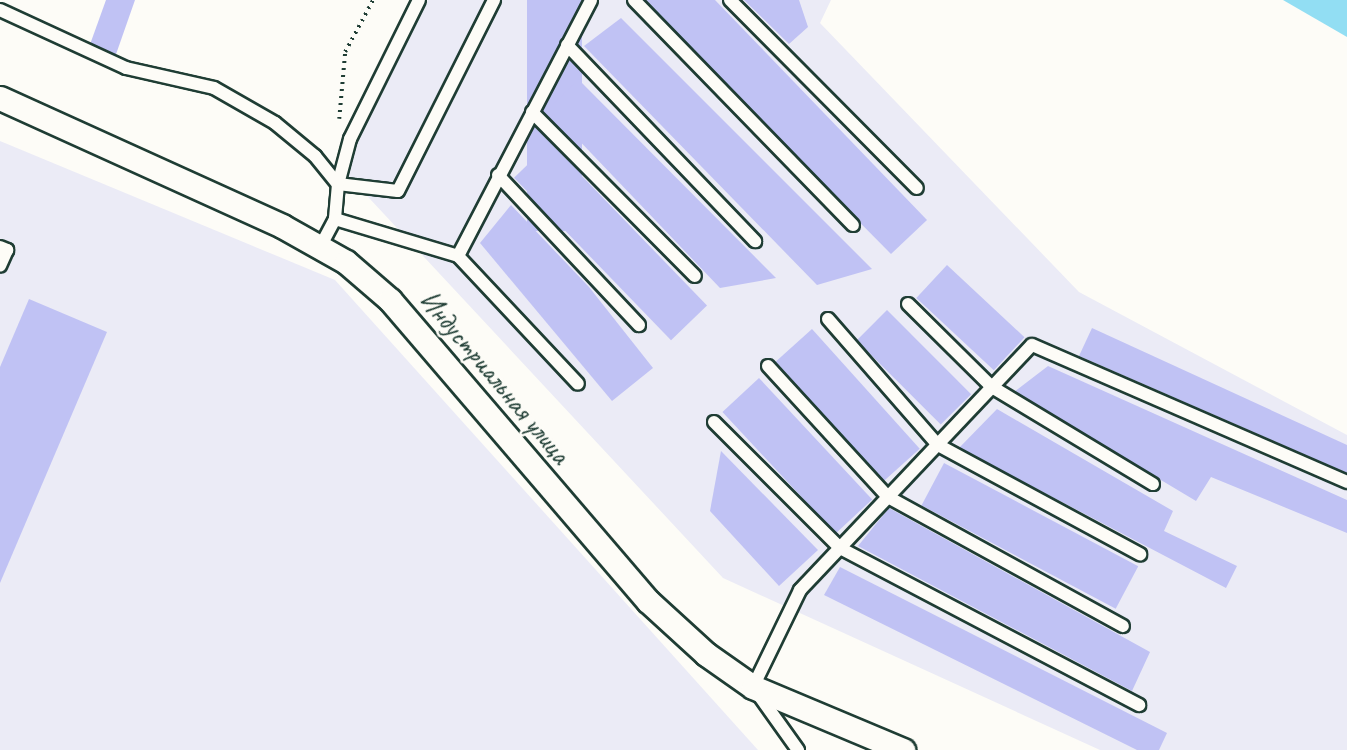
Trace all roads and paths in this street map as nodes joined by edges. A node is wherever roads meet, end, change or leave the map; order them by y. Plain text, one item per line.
1 (373, 0) edge
2 (419, 0) edge
3 (494, 0) edge
4 (591, 0) edge
5 (634, 0) edge
6 (730, 0) edge
7 (0, 10) edge
8 (567, 45) junction
9 (0, 98) edge
10 (532, 111) junction
11 (339, 129) dead end
12 (498, 175) junction
13 (338, 184) junction
14 (917, 188) dead end
15 (335, 219) junction
16 (853, 225) dead end
17 (755, 241) dead end
18 (0, 247) edge
19 (320, 247) junction
20 (458, 256) junction
21 (0, 266) edge
22 (695, 276) dead end
23 (908, 304) dead end
24 (828, 319) dead end
25 (639, 325) dead end
26 (768, 366) dead end
27 (578, 384) dead end
28 (992, 387) junction
29 (714, 422) dead end
30 (938, 444) junction
31 (1347, 482) edge
32 (1153, 484) dead end
33 (888, 498) junction
34 (840, 548) junction
35 (1140, 554) dead end
36 (1123, 626) dead end
37 (753, 687) junction
38 (1139, 705) dead end
39 (798, 750) edge
40 (904, 750) edge

1 - 11 path
2 - 13 lane
3 - 13 lane
4 - 8 lane
5 - 16 lane
6 - 14 lane
7 - 13 lane
8 - 10 lane
8 - 17 lane
9 - 19 street, Индустриальная улица
10 - 12 lane
10 - 22 lane
12 - 20 lane
12 - 25 lane
13 - 15 lane
15 - 19 lane
15 - 20 lane
18 - 21 lane
19 - 37 street, Индустриальная улица
20 - 27 lane
23 - 28 lane
24 - 30 lane
26 - 33 lane
28 - 30 lane
28 - 31 lane
28 - 32 lane
29 - 34 lane
30 - 33 lane
30 - 35 lane
33 - 34 lane
33 - 36 lane
34 - 37 lane
34 - 38 lane
37 - 39 lane
37 - 40 street, Индустриальная улица

